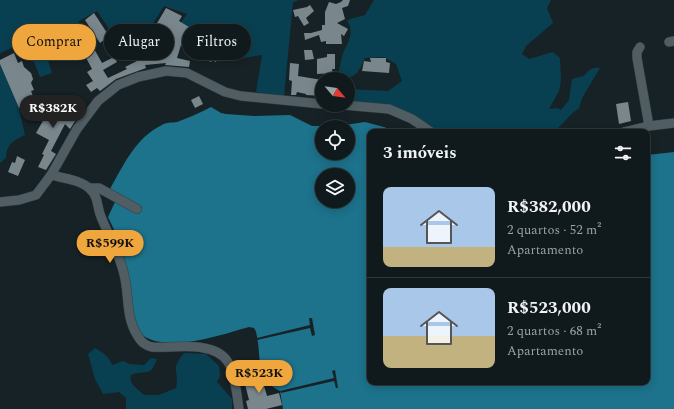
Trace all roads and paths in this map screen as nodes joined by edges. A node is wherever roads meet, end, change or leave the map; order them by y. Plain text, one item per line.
1 (640, 47) dead end
2 (315, 103) edge
3 (355, 106) edge
4 (674, 123) edge
5 (649, 126) junction
6 (426, 129) edge
7 (636, 129) edge
8 (51, 175) junction
9 (90, 188) junction
10 (0, 202) edge
11 (138, 209) dead end
12 (240, 409) edge

1 - 5 street
2 - 8 street
3 - 6 street
4 - 5 street
5 - 7 street
8 - 9 street
8 - 10 street
9 - 11 street
9 - 12 street

